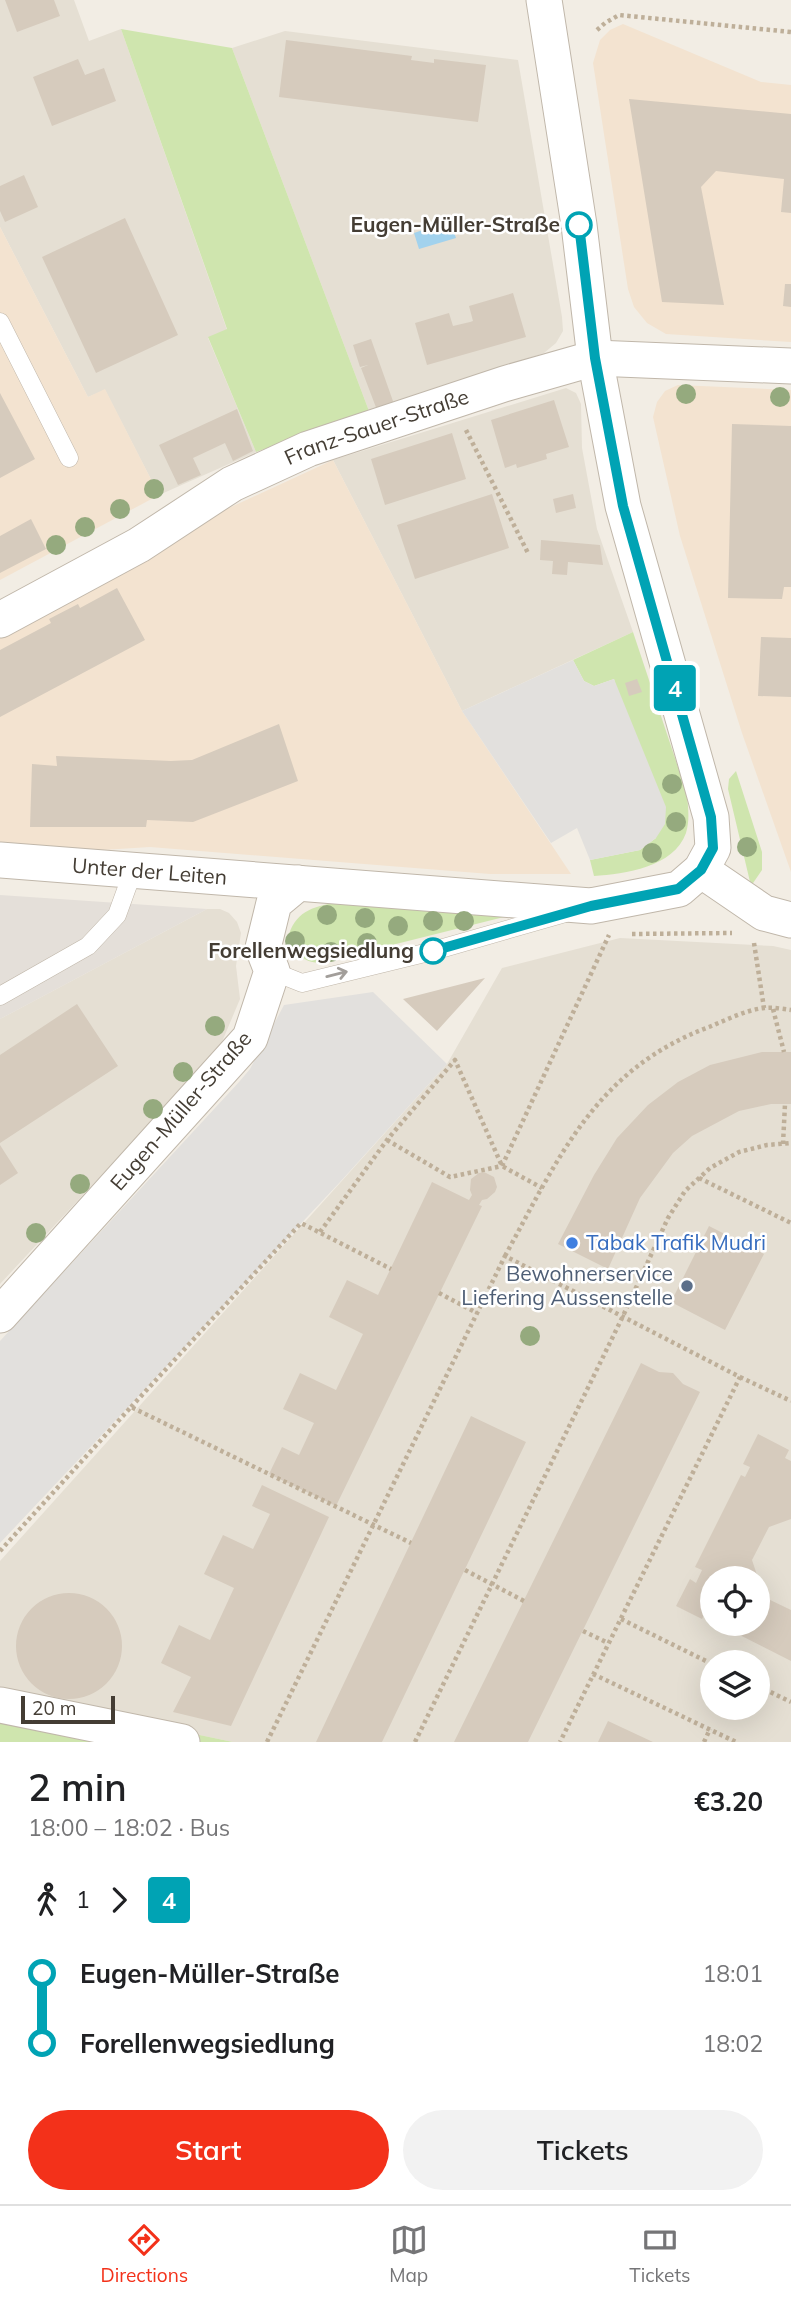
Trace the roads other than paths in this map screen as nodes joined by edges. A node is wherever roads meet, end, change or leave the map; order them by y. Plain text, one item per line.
1 (544, 0) edge
2 (0, 322) edge
3 (595, 358) junction
4 (791, 366) edge
5 (69, 458) dead end
6 (0, 620) edge
7 (0, 860) edge
8 (133, 870) junction
9 (701, 870) junction
10 (298, 883) junction
11 (591, 906) junction
12 (769, 922) edge
13 (272, 971) junction
14 (0, 996) edge
15 (0, 1315) edge
16 (0, 1704) edge
17 (182, 1742) edge

1 - 3 street
2 - 5 lane
3 - 4 street, Franz-Sauer-Straße
3 - 6 street, Franz-Sauer-Straße
3 - 9 street
7 - 8 street, Unter der Leiten
8 - 10 street, Unter der Leiten
8 - 14 lane
9 - 11 street
9 - 12 street
10 - 11 street
10 - 13 street, Eugen-Müller-Straße
13 -> 11 lane
13 - 15 street, Eugen-Müller-Straße
16 - 17 street

